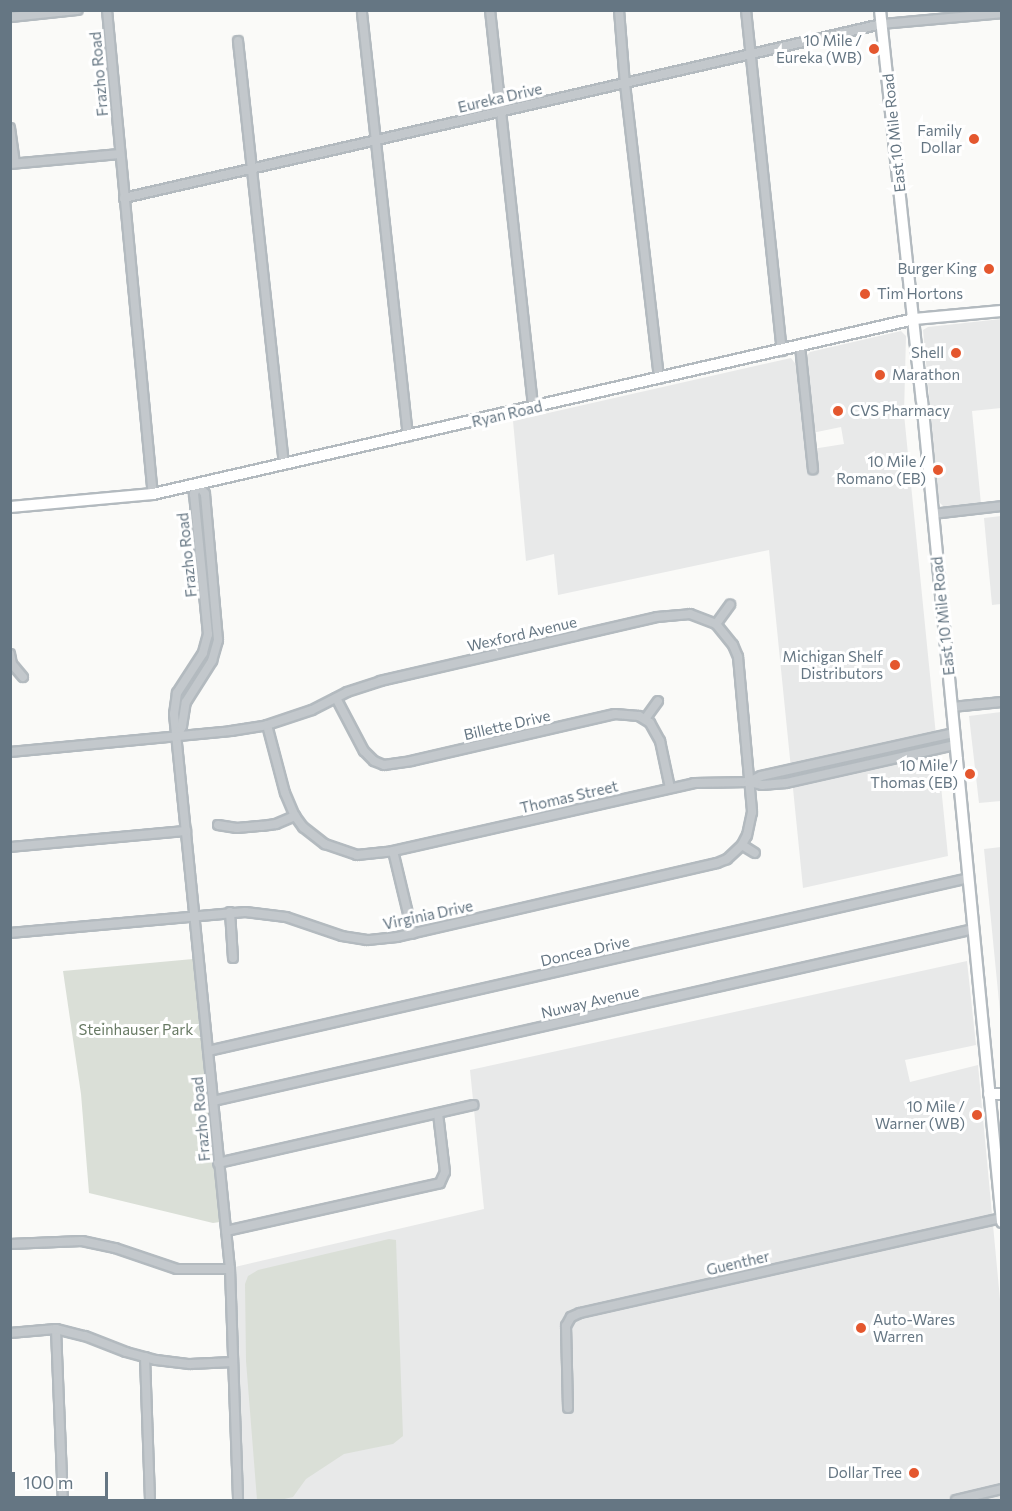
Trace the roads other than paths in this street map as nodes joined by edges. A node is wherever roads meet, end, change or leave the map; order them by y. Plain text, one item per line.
1 (78, 10) edge
2 (107, 10) edge
3 (490, 10) edge
4 (619, 10) edge
5 (746, 10) edge
6 (880, 10) edge
7 (362, 13) dead end
8 (1002, 14) edge
9 (10, 17) edge
10 (882, 24) junction
11 (238, 41) dead end
12 (751, 56) junction
13 (624, 84) junction
14 (500, 111) junction
15 (10, 128) edge
16 (376, 140) junction
17 (120, 154) junction
18 (13, 164) edge
19 (251, 169) junction
20 (124, 198) junction
21 (1002, 311) edge
22 (914, 320) junction
23 (800, 346) junction
24 (782, 351) junction
25 (659, 379) junction
26 (533, 408) junction
27 (408, 436) junction
28 (284, 465) junction
29 (813, 468) dead end
30 (198, 484) junction
31 (153, 494) junction
32 (10, 507) edge
33 (1002, 507) edge
34 (932, 514) junction
35 (730, 605) dead end
36 (716, 624) junction
37 (10, 654) edge
38 (23, 677) dead end
39 (336, 698) junction
40 (658, 701) dead end
41 (1002, 702) edge
42 (952, 707) junction
43 (645, 719) junction
44 (267, 725) junction
45 (177, 736) junction
46 (955, 739) junction
47 (873, 751) junction
48 (10, 752) edge
49 (838, 759) junction
50 (877, 763) junction
51 (840, 770) junction
52 (749, 782) junction
53 (670, 788) junction
54 (295, 816) junction
55 (218, 825) dead end
56 (186, 831) junction
57 (742, 845) junction
58 (10, 847) edge
59 (393, 851) junction
60 (755, 853) dead end
61 (969, 878) junction
62 (230, 912) junction
63 (196, 916) junction
64 (974, 928) junction
65 (10, 933) edge
66 (413, 934) junction
67 (233, 958) dead end
68 (208, 1051) junction
69 (1002, 1094) edge
70 (989, 1095) junction
71 (213, 1101) junction
72 (473, 1105) dead end
73 (438, 1113) junction
74 (218, 1163) junction
75 (1001, 1218) edge
76 (1002, 1222) edge
77 (226, 1231) junction
78 (10, 1244) edge
79 (230, 1269) junction
80 (56, 1329) junction
81 (10, 1333) edge
82 (145, 1358) junction
83 (233, 1362) junction
84 (568, 1408) dead end
85 (1002, 1489) edge
86 (63, 1500) edge
87 (150, 1500) edge
88 (238, 1500) edge
89 (956, 1500) edge

1 - 9 street
2 - 17 street, Frazho Road
3 - 14 street
4 - 13 street
5 - 12 street
6 - 10 main road, East 10 Mile Road
7 - 16 street
8 - 10 street, Eureka Drive
10 - 12 street, Eureka Drive
10 - 22 main road, East 10 Mile Road
11 - 19 street
12 - 13 street, Eureka Drive
12 - 24 street
13 - 14 street, Eureka Drive
13 - 25 street
14 - 16 street, Eureka Drive
14 - 26 street
15 - 18 street
16 - 19 street, Eureka Drive
16 - 27 street
17 - 18 street
17 - 20 street, Frazho Road
19 - 20 street, Eureka Drive
19 - 28 street
20 - 31 street, Frazho Road
21 - 22 main road, Ryan Road
22 - 23 main road, Ryan Road
22 - 34 main road, East 10 Mile Road
23 - 24 main road, Ryan Road
23 - 29 street
24 - 25 main road, Ryan Road
25 - 26 main road, Ryan Road
26 - 27 main road, Ryan Road
27 - 28 main road, Ryan Road
28 - 30 main road, Ryan Road
30 - 31 main road, Ryan Road
30 - 45 street, Frazho Road
30 - 45 street, Frazho Road
31 - 32 main road, Ryan Road
33 - 34 street
34 - 42 main road, East 10 Mile Road
35 - 36 street
36 - 39 street, Wexford Avenue
36 - 52 street
37 - 38 street
39 - 43 street, Billette Drive
39 - 44 street, Wexford Avenue
40 - 43 street
41 - 42 street
42 - 46 main road, East 10 Mile Road
43 - 53 street
44 - 45 street, Wexford Avenue
44 - 54 street, Thomas Street
45 - 48 street, Wexford Avenue
45 - 56 street, Frazho Road
46 - 47 street, Thomas Street
46 - 50 street
46 - 61 main road, East 10 Mile Road
47 - 49 street, Thomas Street
47 - 50 street
49 - 51 street
49 - 52 street, Thomas Street
50 - 51 street
51 - 52 street
52 - 53 street, Thomas Street
52 - 57 street
53 - 59 street, Thomas Street
54 - 55 street
54 - 59 street, Thomas Street
56 - 58 street
56 - 63 street, Frazho Road
57 - 60 street
57 - 66 street, Virginia Drive
59 - 66 street
61 - 64 main road, East 10 Mile Road
61 - 68 street, Doncea Drive
62 - 63 street, Virginia Drive
62 - 66 street, Virginia Drive
62 - 67 street
63 - 65 street, Virginia Drive
63 - 68 street, Frazho Road
64 - 70 main road, East 10 Mile Road
64 - 71 street, Nuway Avenue
68 - 71 street, Frazho Road
69 - 70 main road
70 - 75 main road, East 10 Mile Road
71 - 74 street, Frazho Road
72 - 73 street
73 - 74 street
73 - 77 street
74 - 77 street, Frazho Road
75 - 76 main road, East 10 Mile Road
75 - 84 street, Guenther
77 - 79 street, Frazho Road
78 - 79 street
79 - 83 street, Frazho Road
80 - 81 street
80 - 82 street
80 - 86 street
82 - 83 street
82 - 87 street
83 - 88 street, Frazho Road
85 - 89 street

